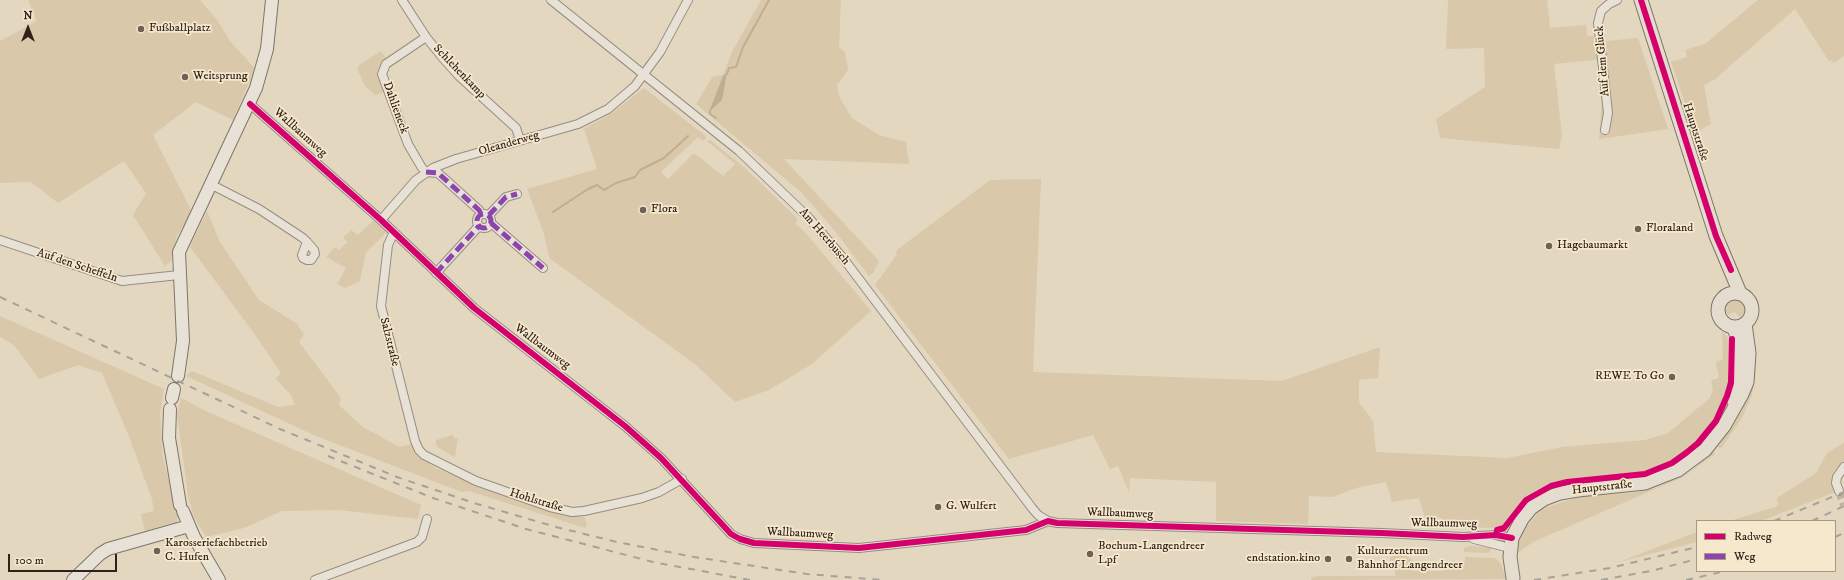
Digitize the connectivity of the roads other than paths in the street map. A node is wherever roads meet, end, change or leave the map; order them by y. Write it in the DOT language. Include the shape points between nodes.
graph roads {
  1 [pos="272,0"];
  2 [pos="402,0"];
  3 [pos="551,0"];
  4 [pos="688,0"];
  5 [pos="1617,0"];
  6 [pos="1640,0"];
  7 [pos="426,37"];
  8 [pos="643,75"];
  9 [pos="250,104"];
  10 [pos="1605,130"];
  11 [pos="520,140"];
  12 [pos="426,172"];
  13 [pos="212,185"];
  14 [pos="517,194"];
  15 [pos="487,217"];
  16 [pos="381,220"];
  17 [pos="479,226"];
  18 [pos="394,232"];
  19 [pos="1716,236"];
  20 [pos="0,240"];
  21 [pos="307,242"];
  22 [pos="543,268"];
  23 [pos="436,273"];
  24 [pos="179,275"];
  25 [pos="1740,293"];
  26 [pos="1727,295"];
  27 [pos="1739,325"];
  28 [pos="178,376"];
  29 [pos="172,398"];
  30 [pos="419,450"];
  31 [pos="1844,467"];
  32 [pos="682,480"];
  33 [pos="1839,491"];
  34 [pos="427,519"];
  35 [pos="1048,521"];
  36 [pos="189,526"];
  37 [pos="1511,543"];
  38 [pos="1513,578"];
  39 [pos="73,580"];
  40 [pos="218,580"];
  41 [pos="315,580"];
  1 -- 9 [label="street" via="267,49"];
  2 -- 7 [label="street, Schlehenkamp"];
  3 -- 8 [label="street, Am Heerbusch"];
  4 -- 8 [label="street, Oleanderweg" via="660,52"];
  5 -- 10 [label="street, Auf dem Glück" via="1601,11 1598,23 1608,114"];
  6 -- 19 [label="main road, Hauptstraße"];
  7 -- 11 [label="street, Schlehenkamp" via="459,76 516,128"];
  7 -- 12 [label="street, Dahlieneck" via="386,64 382,74 408,144"];
  8 -- 11 [label="street, Oleanderweg" via="621,99 593,117 578,124"];
  8 -- 35 [label="street, Am Heerbusch" via="739,151 809,218 843,258 1032,508"];
  9 -- 13 [label="street"];
  9 -- 16 [label="street, Wallbaumweg"];
  11 -- 12 [label="street, Oleanderweg" via="443,163"];
  12 -- 15 [label="street" via="438,173"];
  12 -- 16 [label="street, Oleanderweg"];
  13 -- 21 [label="street" via="273,218"];
  13 -- 24 [label="street" via="183,241 179,252"];
  14 -- 15 [label="street" via="506,197"];
  15 -- 17 [label="street" via="476,220"];
  15 -- 17 [label="street" via="486,228"];
  15 -- 22 [label="street"];
  16 -- 18 [label="street, Wallbaumweg"];
  17 -- 23 [label="street"];
  18 -- 23 [label="street, Wallbaumweg"];
  18 -- 30 [label="street, Salzstraße" via="388,245 381,306 414,441"];
  19 -- 25 [label="main road, Hauptstraße"];
  19 -- 26 [label="main road, Hauptstraße"];
  20 -- 24 [label="street, Auf den Scheffeln" via="122,281"];
  23 -- 32 [label="street, Wallbaumweg" via="493,324 625,426"];
  24 -- 28 [label="street" via="183,341"];
  25 -- 26 [label="main road"];
  25 -- 27 [label="main road, Hauptstraße" via="1749,300 1753,309 1750,318"];
  26 -- 27 [label="main road" via="1720,302 1719,315 1725,323"];
  27 -- 37 [label="main road, Hauptstraße" via="1738,372 1728,419 1705,450 1678,470 1645,483 1578,490 1552,496 1532,508 1522,519"];
  29 -- 36 [label="street" via="170,446 182,508"];
  30 -- 32 [label="street, Hohlstraße" via="431,460 476,481 550,508 572,512 642,498"];
  31 -- 33 [label="street" via="1837,477"];
  32 -- 35 [label="street, Wallbaumweg" via="731,534 754,543 859,548 1026,530"];
  34 -- 41 [label="street" via="422,538 417,542"];
  35 -- 37 [label="street, Wallbaumweg" via="1463,537 1496,535"];
  36 -- 39 [label="street" via="108,549"];
  36 -- 40 [label="street"];
  37 -- 38 [label="main road"];
}
